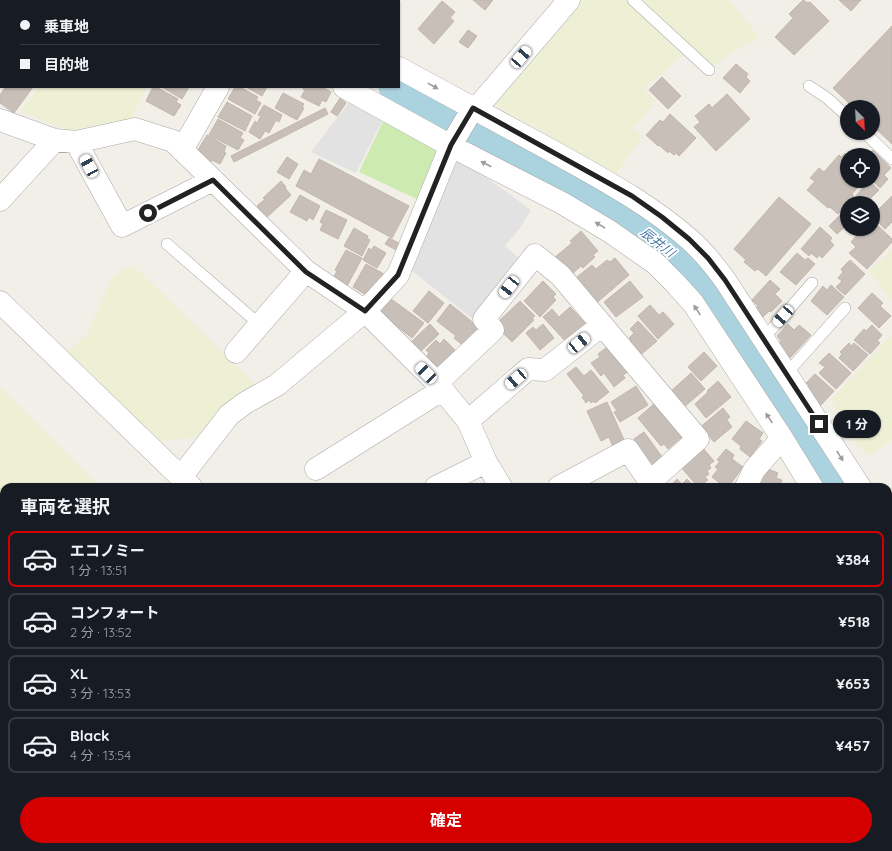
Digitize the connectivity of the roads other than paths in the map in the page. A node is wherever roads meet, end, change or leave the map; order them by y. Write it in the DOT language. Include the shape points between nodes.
graph roads {
  1 [pos="569,0"];
  2 [pos="632,0"];
  3 [pos="400,69"];
  4 [pos="709,70"];
  5 [pos="809,86"];
  6 [pos="217,88"];
  7 [pos="346,88"];
  8 [pos="474,109"];
  9 [pos="840,109"];
  10 [pos="0,120"];
  11 [pos="872,140"];
  12 [pos="65,141"];
  13 [pos="451,146"];
  14 [pos="182,150"];
  15 [pos="892,159"];
  16 [pos="213,180"];
  17 [pos="0,200"];
  18 [pos="167,244"];
  19 [pos="306,272"];
  20 [pos="812,283"];
  21 [pos="0,302"];
  22 [pos="845,308"];
  23 [pos="365,311"];
  24 [pos="260,325"];
  25 [pos="602,325"];
  26 [pos="764,338"];
  27 [pos="236,352"];
  28 [pos="787,373"];
  29 [pos="439,386"];
  30 [pos="468,421"];
  31 [pos="782,438"];
  32 [pos="486,462"];
  33 [pos="316,469"];
  34 [pos="186,482"];
  35 [pos="444,483"];
  36 [pos="499,483"];
  37 [pos="566,483"];
  38 [pos="748,483"];
  39 [pos="810,483"];
  40 [pos="857,483"];
  1 -- 8 [label="street"];
  2 -- 4 [label="lane"];
  3 -- 8 [label="street, one-way"];
  5 -- 9 [label="lane"];
  6 -- 14 [label="street"];
  7 -- 13 [label="street"];
  8 -- 13 [label="street"];
  8 -- 26 [label="street" via="632,196 667,221 708,258"];
  10 -- 12 [label="street"];
  11 -- 15 [label="lane"];
  12 -- 14 [label="street" via="135,129 173,141"];
  12 -- 16 [label="street" via="122,226"];
  12 -- 17 [label="street"];
  13 -- 23 [label="street" via="398,275"];
  31 -- 13 [label="street, one-way" via="693,303 655,263 562,203"];
  14 -- 16 [label="street"];
  16 -- 19 [label="street"];
  18 -- 24 [label="lane"];
  19 -- 23 [label="street"];
  19 -- 24 [label="street"];
  20 -- 26 [label="lane"];
  21 -- 34 [label="street"];
  22 -- 28 [label="lane"];
  23 -- 29 [label="street"];
  23 -- 34 [label="street" via="277,385 228,415"];
  24 -- 27 [label="street"];
  25 -- 29 [label="street" via="560,275 535,255 484,319 493,330"];
  25 -- 30 [label="street" via="545,370 528,369"];
  25 -- 37 [label="street" via="698,439 650,482 628,450"];
  26 -- 28 [label="street"];
  28 -- 40 [label="street, one-way"];
  29 -- 30 [label="street"];
  29 -- 33 [label="street"];
  30 -- 32 [label="street"];
  31 -- 38 [label="street" via="754,470"];
  31 -- 39 [label="street"];
  32 -- 35 [label="street"];
  32 -- 36 [label="street"];
}
